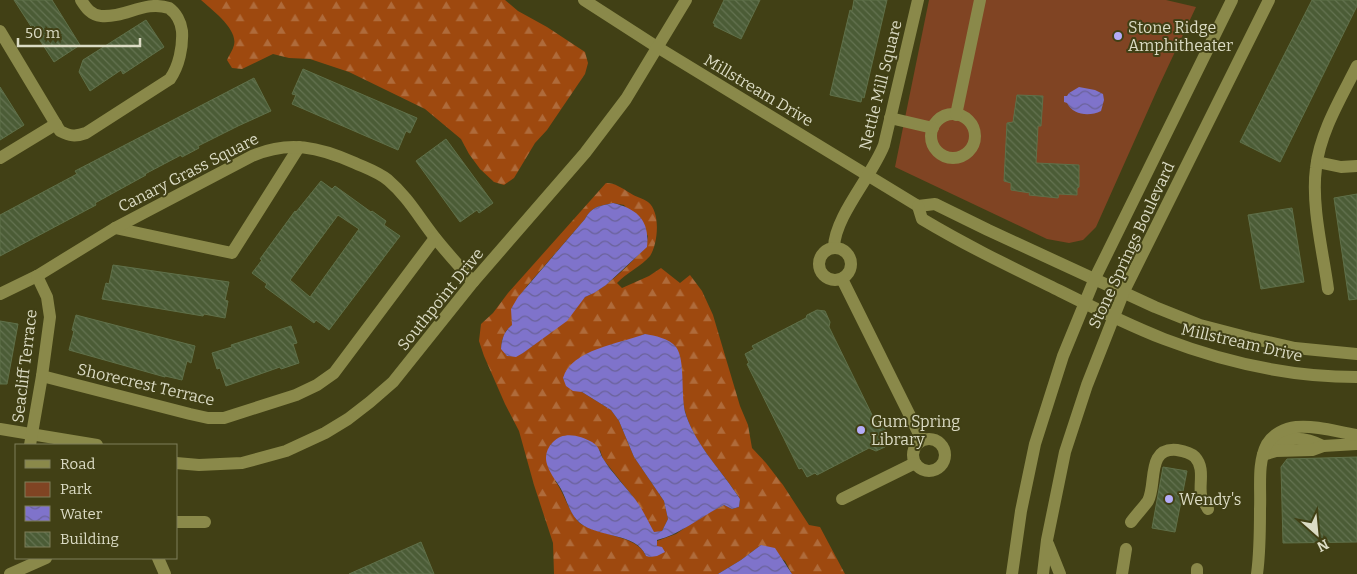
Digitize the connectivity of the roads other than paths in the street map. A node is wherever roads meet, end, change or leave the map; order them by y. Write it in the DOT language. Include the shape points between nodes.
graph roads {
  1 [pos="80,0"];
  2 [pos="584,0"];
  3 [pos="686,0"];
  4 [pos="918,0"];
  5 [pos="980,0"];
  6 [pos="1232,0"];
  7 [pos="1269,0"];
  8 [pos="0,31"];
  9 [pos="657,47"];
  10 [pos="1357,66"];
  11 [pos="1353,83"];
  12 [pos="956,115"];
  13 [pos="890,118"];
  14 [pos="56,124"];
  15 [pos="933,128"];
  16 [pos="299,147"];
  17 [pos="0,158"];
  18 [pos="1317,162"];
  19 [pos="1357,166"];
  20 [pos="868,176"];
  21 [pos="918,206"];
  22 [pos="115,228"];
  23 [pos="436,238"];
  24 [pos="834,248"];
  25 [pos="37,276"];
  26 [pos="1096,278"];
  27 [pos="842,279"];
  28 [pos="473,282"];
  29 [pos="1328,289"];
  30 [pos="1124,291"];
  31 [pos="0,294"];
  32 [pos="1085,304"];
  33 [pos="1114,318"];
  34 [pos="1357,354"];
  35 [pos="42,376"];
  36 [pos="1357,377"];
  37 [pos="0,430"];
  38 [pos="1357,435"];
  39 [pos="31,439"];
  40 [pos="922,440"];
  41 [pos="86,444"];
  42 [pos="1357,444"];
  43 [pos="1263,455"];
  44 [pos="178,463"];
  45 [pos="915,463"];
  46 [pos="842,499"];
  47 [pos="1208,509"];
  48 [pos="178,522"];
  49 [pos="206,522"];
  50 [pos="1131,522"];
  51 [pos="1047,540"];
  52 [pos="1126,549"];
  53 [pos="19,559"];
  54 [pos="44,559"];
  55 [pos="158,559"];
  56 [pos="12,573"];
  57 [pos="165,574"];
  58 [pos="1012,574"];
  59 [pos="1043,574"];
  60 [pos="1060,574"];
  61 [pos="1122,574"];
  62 [pos="1257,574"];
  1 -- 14 [label="street" via="89,12 98,16 107,16 144,0 165,4 179,20 182,31 180,52 176,71 170,79 86,133 76,137 68,135"];
  2 -- 9 [label="street, Millstream Drive"];
  3 -- 9 [label="street, Southpoint Drive"];
  4 -- 13 [label="street, Nettle Mill Square"];
  5 -- 12 [label="street"];
  6 -- 26 [label="street, Stone Springs Boulevard"];
  7 -- 30 [label="street, Stone Springs Boulevard"];
  8 -- 14 [label="street"];
  9 -- 20 [label="street, Millstream Drive"];
  9 -- 28 [label="street, Southpoint Drive" via="626,99 585,153"];
  10 -- 11 [label="street"];
  11 -- 18 [label="street" via="1327,128"];
  12 -- 15 [label="street" via="942,117"];
  12 -- 15 [label="street" via="968,121 974,132 972,146 963,155 950,158 938,152 932,141"];
  13 -- 15 [label="street"];
  13 -- 20 [label="street, Nettle Mill Square" via="881,151"];
  14 -- 17 [label="street"];
  16 -- 22 [label="street, Canary Grass Square" via="267,149"];
  16 -- 22 [label="street" via="232,253"];
  16 -- 23 [label="street, Canary Grass Square" via="326,151 382,176 414,207"];
  18 -- 19 [label="street" via="1341,167"];
  18 -- 29 [label="street" via="1315,198"];
  20 -- 21 [label="street, Millstream Drive"];
  20 -- 24 [label="street, Nettle Mill Square" via="842,218"];
  21 -- 26 [label="street, Millstream Drive" via="935,204"];
  21 -- 32 [label="street, Millstream Drive" via="922,219 949,235"];
  22 -- 25 [label="street, Canary Grass Square"];
  23 -- 28 [label="street, Canary Grass Square"];
  23 -- 35 [label="street, Shorecrest Terrace" via="334,373 296,395 224,418 208,418"];
  24 -- 27 [label="street" via="847,252 851,261 850,272"];
  24 -- 27 [label="street" via="823,252 819,269 826,278"];
  25 -- 31 [label="street, Canary Grass Square"];
  25 -- 35 [label="street, Seacliff Terrace" via="47,296 50,317"];
  26 -- 30 [label="street, Millstream Drive"];
  26 -- 32 [label="street, Stone Springs Boulevard"];
  27 -- 40 [label="street"];
  28 -- 44 [label="street, Southpoint Drive" via="393,382 325,433 286,451 242,464"];
  30 -- 33 [label="street, Stone Springs Boulevard"];
  30 -- 34 [label="street, Millstream Drive" via="1200,325 1295,348"];
  32 -- 33 [label="street, Millstream Drive"];
  32 -- 58 [label="street, Stone Springs Boulevard" via="1053,385 1035,444"];
  33 -- 36 [label="street, Millstream Drive" via="1163,339 1251,364 1290,372"];
  33 -- 51 [label="street, Stone Springs Boulevard" via="1065,452"];
  35 -- 39 [label="street, Seacliff Terrace"];
  37 -- 39 [label="street"];
  38 -- 43 [label="street" via="1311,427 1286,429 1270,440"];
  39 -- 41 [label="street"];
  40 -- 45 [label="street" via="912,454"];
  40 -- 45 [label="street" via="932,439 941,444 946,458 941,467 931,472 920,469"];
  42 -- 43 [label="street" via="1323,446 1311,440 1291,439 1273,446"];
  43 -- 62 [label="street"];
  45 -- 46 [label="street"];
  47 -- 50 [label="street" via="1202,496 1200,465 1195,456 1171,450 1158,456 1148,500"];
  48 -- 49 [label="street"];
  51 -- 59 [label="street, Stone Springs Boulevard"];
  51 -- 60 [label="street"];
  52 -- 61 [label="street"];
  53 -- 56 [label="street"];
  54 -- 56 [label="street"];
  55 -- 57 [label="street"];
}
